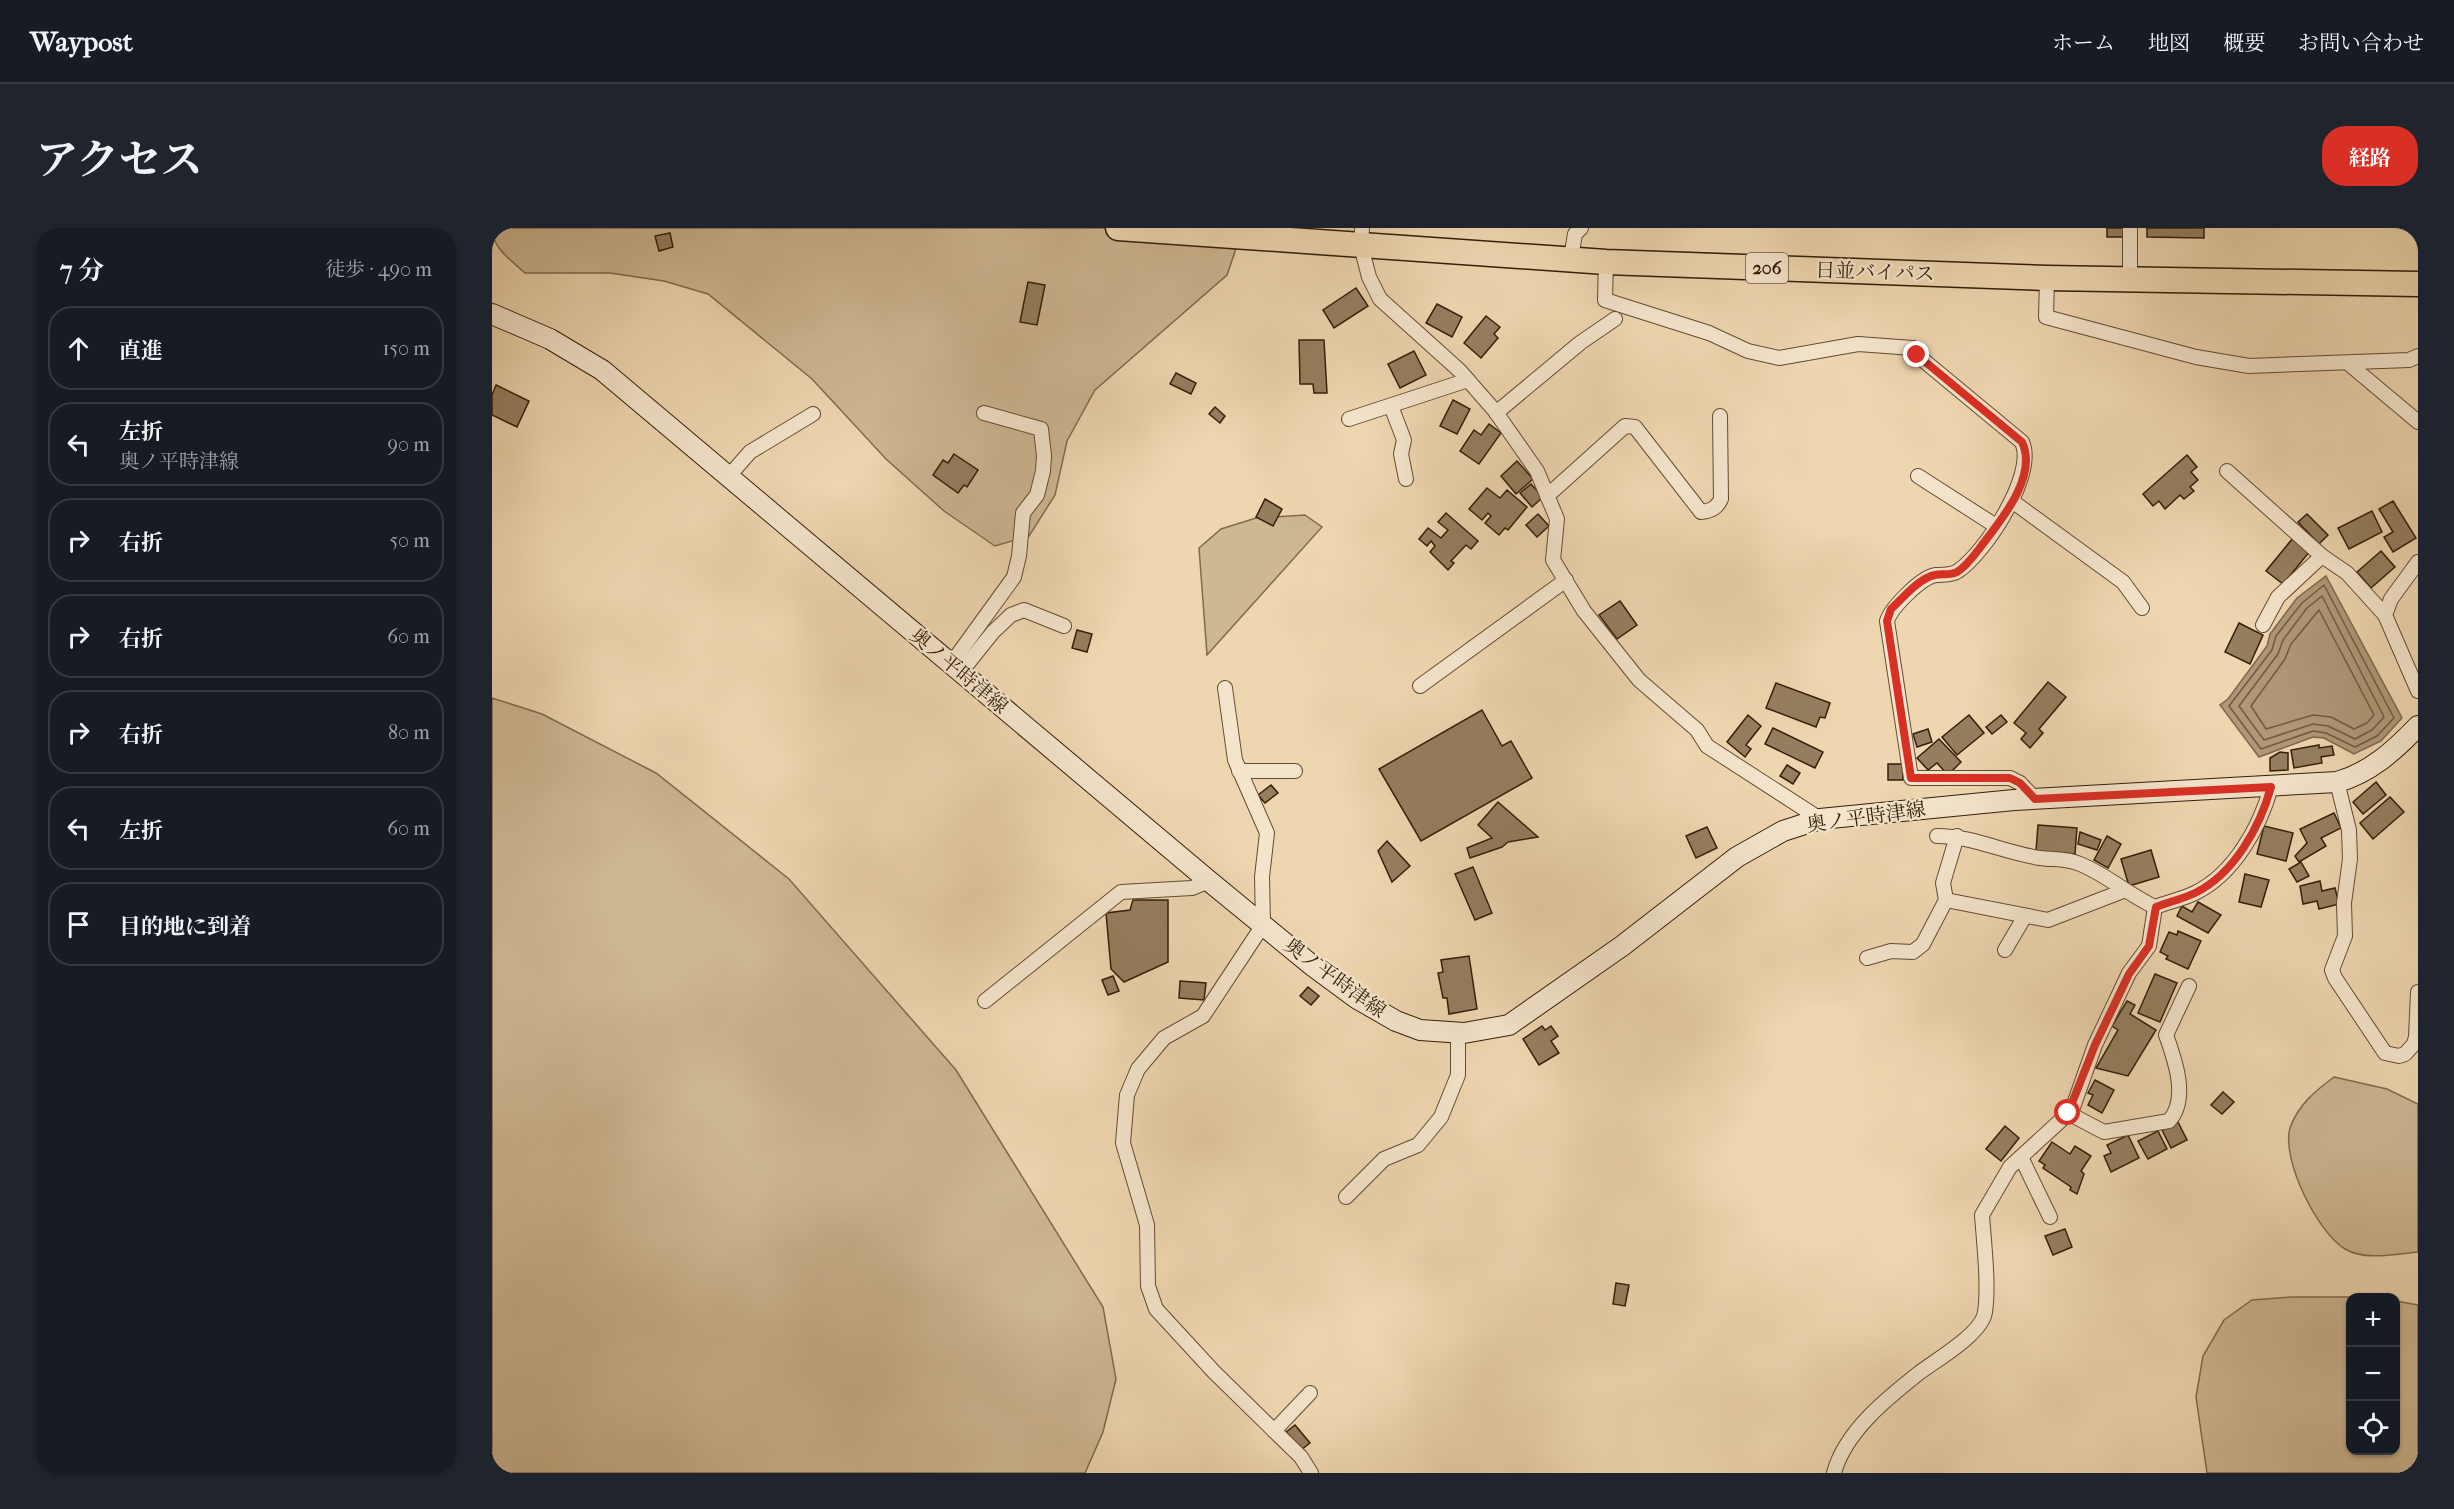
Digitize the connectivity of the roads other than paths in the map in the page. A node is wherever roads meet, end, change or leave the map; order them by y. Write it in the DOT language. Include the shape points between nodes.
graph roads {
  1 [pos="1118,228"];
  2 [pos="1581,228"];
  3 [pos="2130,228"];
  4 [pos="1361,237"];
  5 [pos="1571,258"];
  6 [pos="1606,262"];
  7 [pos="2047,278"];
  8 [pos="2130,279"];
  9 [pos="2418,284"];
  10 [pos="492,314"];
  11 [pos="1615,319"];
  12 [pos="2418,356"];
  13 [pos="2349,364"];
  14 [pos="1468,380"];
  15 [pos="1391,406"];
  16 [pos="984,413"];
  17 [pos="1496,413"];
  18 [pos="813,414"];
  19 [pos="1720,416"];
  20 [pos="1349,419"];
  21 [pos="2418,422"];
  22 [pos="2227,471"];
  23 [pos="729,476"];
  24 [pos="1918,476"];
  25 [pos="1406,479"];
  26 [pos="1547,496"];
  27 [pos="2012,501"];
  28 [pos="1996,526"];
  29 [pos="2322,556"];
  30 [pos="2418,562"];
  31 [pos="1566,580"];
  32 [pos="2142,608"];
  33 [pos="2385,615"];
  34 [pos="2263,624"];
  35 [pos="1064,626"];
  36 [pos="956,668"];
  37 [pos="1420,686"];
  38 [pos="1225,688"];
  39 [pos="2418,691"];
  40 [pos="2418,726"];
  41 [pos="1239,771"];
  42 [pos="1295,771"];
  43 [pos="2337,782"];
  44 [pos="2271,787"];
  45 [pos="2035,799"];
  46 [pos="1820,819"];
  47 [pos="1937,836"];
  48 [pos="1957,836"];
  49 [pos="1209,881"];
  50 [pos="2123,891"];
  51 [pos="1946,900"];
  52 [pos="2156,907"];
  53 [pos="2025,916"];
  54 [pos="1263,925"];
  55 [pos="2005,950"];
  56 [pos="1867,958"];
  57 [pos="2189,986"];
  58 [pos="2418,992"];
  59 [pos="985,1001"];
  60 [pos="1458,1033"];
  61 [pos="2068,1113"];
  62 [pos="2021,1157"];
  63 [pos="1346,1197"];
  64 [pos="2050,1217"];
  65 [pos="1310,1393"];
  66 [pos="1274,1431"];
  67 [pos="1311,1473"];
  68 [pos="1834,1473"];
  1 -- 4 [label="highway, 日並バイパス / 206"];
  2 -- 5 [label="street" via="1575,234"];
  3 -- 8 [label="street"];
  4 -- 5 [label="highway, 日並バイパス / 206"];
  4 -- 14 [label="street" via="1372,286 1380,299"];
  5 -- 6 [label="highway, 日並バイパス / 206"];
  6 -- 7 [label="highway, 日並バイパス / 206"];
  6 -- 27 [label="street" via="1605,300 1709,333 1748,351 1779,358 1858,344 1913,348 2022,442 2027,458"];
  7 -- 8 [label="highway, 日並バイパス / 206"];
  7 -- 13 [label="street" via="2046,317 2196,357 2249,366"];
  8 -- 9 [label="highway, 日並バイパス / 206"];
  10 -- 23 [label="main road, 奥ノ平時津線" via="550,339 602,370"];
  11 -- 17 [label="street"];
  12 -- 13 [label="street"];
  13 -- 21 [label="street"];
  14 -- 15 [label="street"];
  14 -- 17 [label="street"];
  15 -- 20 [label="street"];
  15 -- 25 [label="street" via="1404,440 1401,454"];
  16 -- 36 [label="street" via="1041,429 1043,471 1037,495 1023,513 1014,577"];
  17 -- 26 [label="street" via="1537,471"];
  18 -- 23 [label="street" via="750,452"];
  19 -- 26 [label="street" via="1721,499 1710,511 1701,512 1630,425"];
  22 -- 29 [label="street"];
  23 -- 36 [label="main road, 奥ノ平時津線"];
  24 -- 28 [label="street"];
  26 -- 31 [label="street" via="1557,519 1553,560"];
  27 -- 28 [label="street"];
  27 -- 32 [label="street" via="2123,582"];
  28 -- 45 [label="street" via="1957,572 1935,575 1891,609 1887,621 1893,672 1911,778 2010,778"];
  29 -- 33 [label="street" via="2347,573"];
  29 -- 34 [label="street" via="2278,597"];
  30 -- 33 [label="street" via="2391,598"];
  31 -- 37 [label="street"];
  31 -- 46 [label="street" via="1584,611 1639,680 1689,723 1707,746"];
  33 -- 39 [label="street"];
  35 -- 36 [label="street" via="1024,610 1011,615"];
  36 -- 49 [label="main road, 奥ノ平時津線"];
  38 -- 41 [label="street" via="1234,760"];
  40 -- 43 [label="main road, 奥ノ平時津線" via="2364,772"];
  41 -- 42 [label="street"];
  41 -- 54 [label="street" via="1267,833 1262,877"];
  43 -- 44 [label="main road, 奥ノ平時津線"];
  43 -- 58 [label="street" via="2349,830 2350,859 2344,903 2345,936 2332,970 2335,978 2385,1053 2391,1055 2405,1054 2414,1044"];
  44 -- 45 [label="main road, 奥ノ平時津線"];
  44 -- 52 [label="street" via="2265,811 2224,871 2194,894"];
  45 -- 46 [label="main road, 奥ノ平時津線"];
  46 -- 60 [label="main road, 奥ノ平時津線" via="1783,831 1737,857 1622,946 1509,1025"];
  47 -- 48 [label="street"];
  48 -- 50 [label="street" via="2022,854 2066,858 2094,870"];
  48 -- 51 [label="street" via="1943,883"];
  49 -- 54 [label="main road, 奥ノ平時津線"];
  49 -- 59 [label="street" via="1192,888 1121,892"];
  50 -- 52 [label="street"];
  50 -- 53 [label="street" via="2048,920"];
  51 -- 53 [label="street"];
  51 -- 56 [label="street" via="1923,944 1913,952 1891,951"];
  52 -- 61 [label="street" via="2149,946 2129,974"];
  53 -- 55 [label="street"];
  54 -- 60 [label="main road, 奥ノ平時津線" via="1356,998 1396,1022 1420,1030"];
  54 -- 66 [label="street" via="1203,1016 1164,1038 1138,1069 1127,1095 1123,1143 1147,1226 1148,1286 1156,1309"];
  57 -- 61 [label="street" via="2166,1035 2173,1053 2179,1104 2169,1121 2104,1132"];
  60 -- 63 [label="street" via="1458,1075 1441,1117 1418,1145 1384,1158"];
  61 -- 62 [label="street"];
  62 -- 64 [label="street"];
  62 -- 68 [label="street" via="2010,1167 1982,1215 1985,1314 1970,1335 1893,1395 1852,1436"];
  65 -- 66 [label="street"];
  66 -- 67 [label="street" via="1301,1457"];
}
